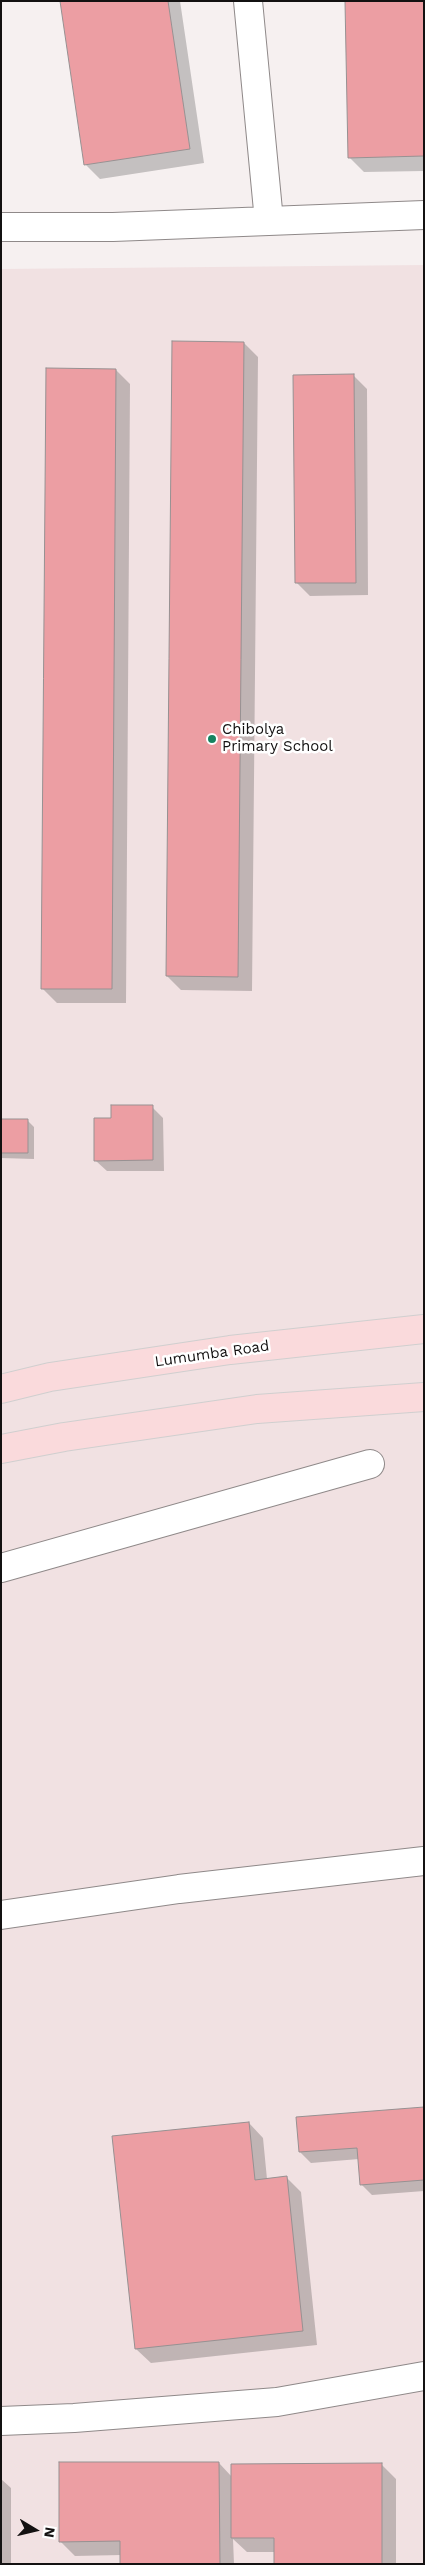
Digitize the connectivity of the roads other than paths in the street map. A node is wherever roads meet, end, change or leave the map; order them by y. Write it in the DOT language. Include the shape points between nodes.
graph roads {
  1 [pos="248,1"];
  2 [pos="424,215"];
  3 [pos="270,221"];
  4 [pos="1,227"];
  5 [pos="424,1329"];
  6 [pos="1,1389"];
  7 [pos="424,1397"];
  8 [pos="1,1449"];
  9 [pos="370,1464"];
  10 [pos="1,1568"];
  11 [pos="424,1861"];
  12 [pos="1,1915"];
  13 [pos="424,2376"];
  14 [pos="1,2421"];
  1 -- 3 [label="street"];
  2 -- 3 [label="street"];
  3 -- 4 [label="street"];
  5 -- 6 [label="main road, Lumumba Road" via="230,1350 50,1377"];
  7 -- 8 [label="main road" via="257,1409"];
  9 -- 10 [label="street"];
  11 -- 12 [label="street" via="179,1889"];
  13 -- 14 [label="street" via="277,2402"];
}
